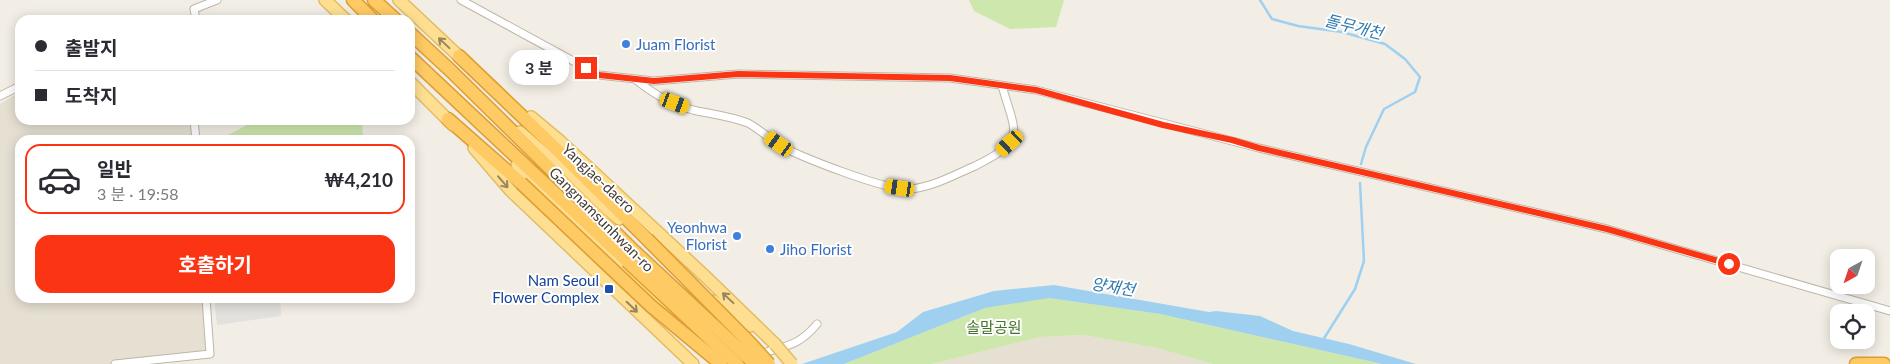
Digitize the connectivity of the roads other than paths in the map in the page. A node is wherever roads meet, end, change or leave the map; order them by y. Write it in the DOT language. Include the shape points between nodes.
graph roads {
  1 [pos="217,0"];
  2 [pos="325,0"];
  3 [pos="353,0"];
  4 [pos="374,0"];
  5 [pos="398,0"];
  6 [pos="461,0"];
  7 [pos="195,15"];
  8 [pos="341,15"];
  9 [pos="368,15"];
  10 [pos="390,15"];
  11 [pos="414,15"];
  12 [pos="415,16"];
  13 [pos="415,38"];
  14 [pos="459,56"];
  15 [pos="415,61"];
  16 [pos="415,61"];
  17 [pos="451,71"];
  18 [pos="636,80"];
  19 [pos="1002,86"];
  20 [pos="415,87"];
  21 [pos="15,88"];
  22 [pos="0,96"];
  23 [pos="448,119"];
  24 [pos="631,257"];
  25 [pos="206,303"];
  26 [pos="1890,311"];
  27 [pos="817,324"];
  28 [pos="772,341"];
  29 [pos="115,364"];
  30 [pos="693,364"];
  31 [pos="714,364"];
  32 [pos="720,364"];
  33 [pos="728,364"];
  34 [pos="737,364"];
  35 [pos="755,364"];
  36 [pos="769,364"];
  37 [pos="792,364"];
  38 [pos="1856,364"];
  39 [pos="1884,364"];
  1 -- 7 [label="street" via="194,9"];
  2 -- 8 [label="main road"];
  3 -- 9 [label="highway"];
  4 -- 10 [label="highway"];
  11 -- 5 [label="main road, Yangjae-daero, one-way"];
  6 -- 18 [label="street" via="599,75"];
  14 -- 12 [label="main road, Yangjae-daero, one-way"];
  13 -- 17 [label="highway"];
  28 -- 14 [label="main road, Yangjae-daero, one-way" via="561,142"];
  14 -- 36 [label="highway, bridge"];
  15 -- 24 [label="highway"];
  16 -- 31 [label="main road, bridge" via="653,296"];
  17 -- 24 [label="highway, Gangnamsunhwan-ro"];
  17 -- 28 [label="main road" via="697,288"];
  18 -- 19 [label="street" via="748,74 950,78"];
  18 -- 19 [label="street" via="656,96 749,124 803,158 887,186 909,189 935,184 997,155 1010,143 1015,134 1014,125"];
  19 -- 26 [label="street" via="1036,90 1163,125 1607,229"];
  20 -- 23 [label="main road"];
  21 -- 22 [label="street"];
  23 -- 30 [label="main road, one-way" via="510,190"];
  23 -- 32 [label="highway, bridge" via="651,306"];
  24 -- 34 [label="highway, Gangnamsunhwan-ro, bridge"];
  24 -- 35 [label="highway, Gangnamsunhwan-ro, bridge"];
  25 -- 29 [label="street" via="210,354"];
  27 -- 33 [label="street" via="799,342"];
  28 -- 37 [label="main road, Yangjae-daero, bridge"];
  38 -- 39 [label="highway"];
}
